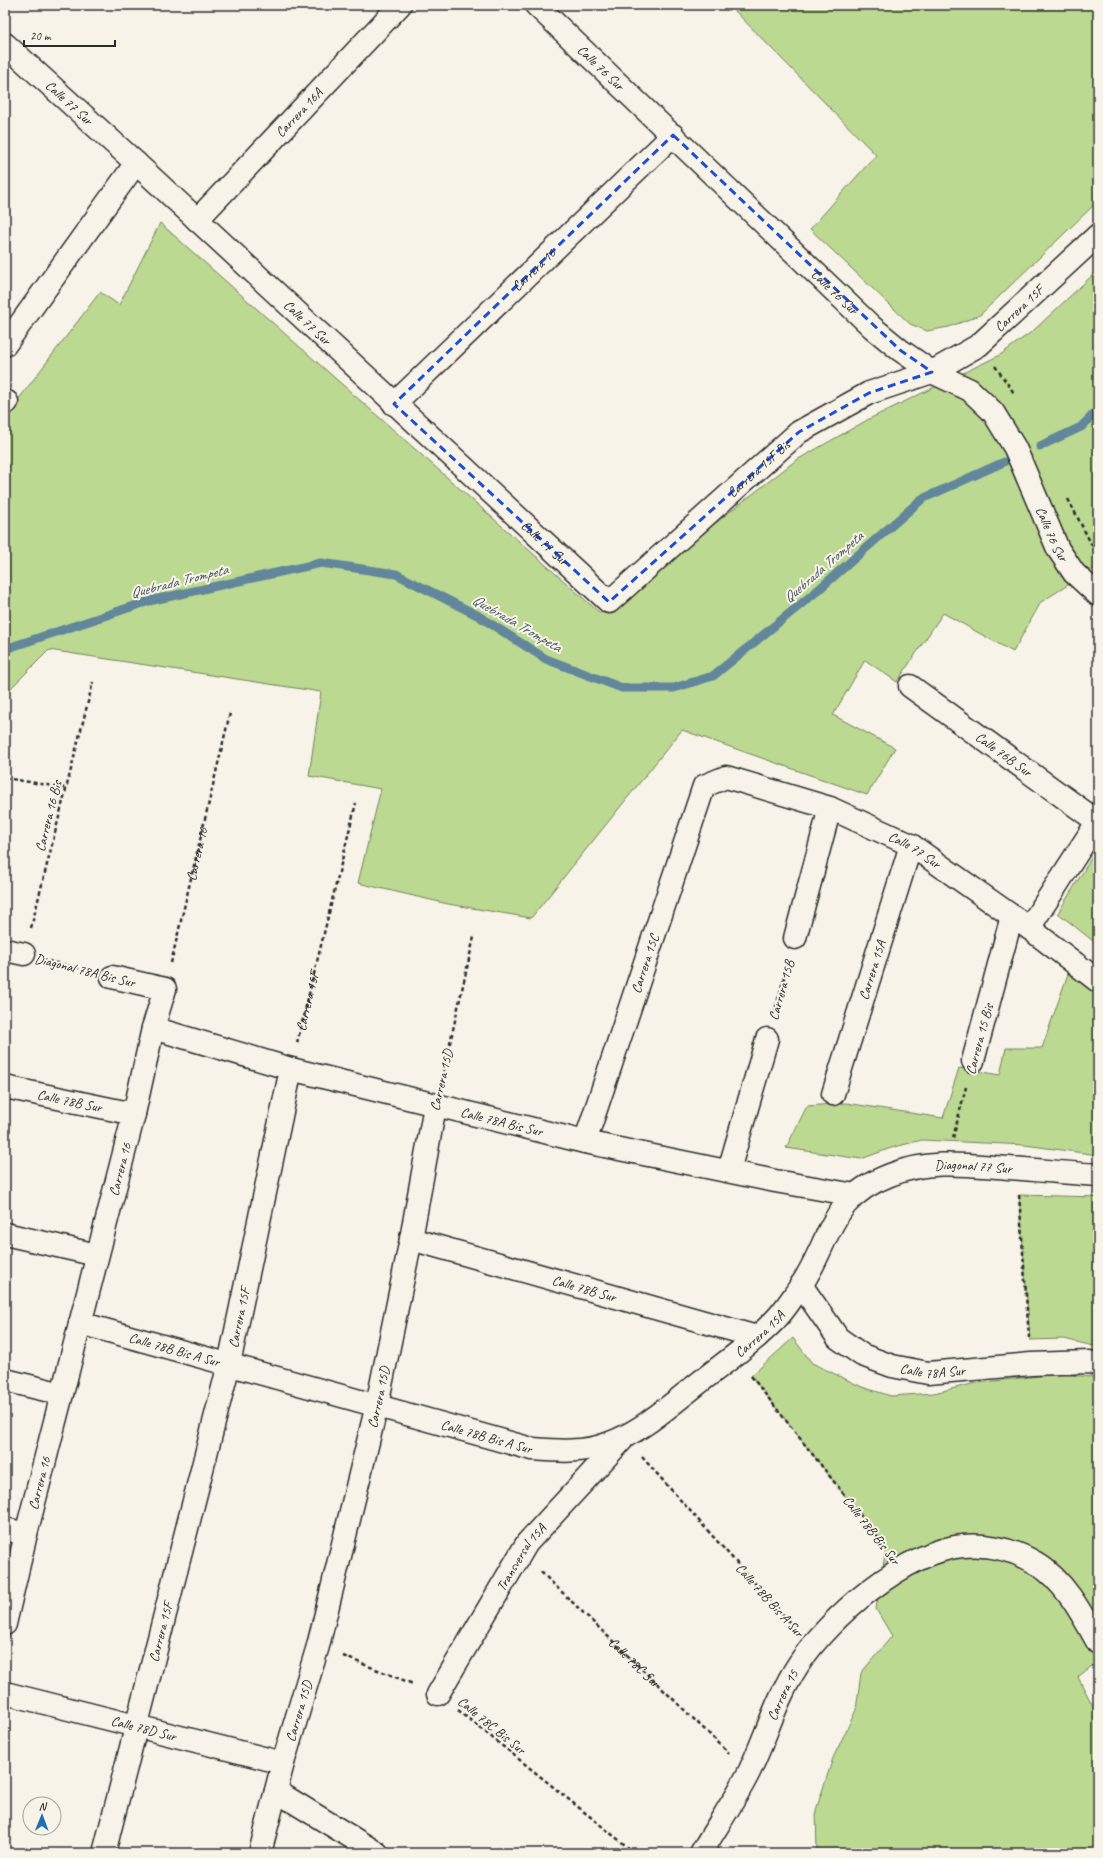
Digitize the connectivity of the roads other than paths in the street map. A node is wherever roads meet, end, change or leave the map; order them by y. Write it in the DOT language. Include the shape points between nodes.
graph roads {
  1 [pos="400,5"];
  2 [pos="536,5"];
  3 [pos="5,44"];
  4 [pos="673,135"];
  5 [pos="136,162"];
  6 [pos="196,220"];
  7 [pos="1098,236"];
  8 [pos="5,345"];
  9 [pos="932,372"];
  10 [pos="394,404"];
  11 [pos="1098,595"];
  12 [pos="609,602"];
  13 [pos="910,686"];
  14 [pos="704,786"];
  15 [pos="830,808"];
  16 [pos="1098,822"];
  17 [pos="911,845"];
  18 [pos="1012,916"];
  19 [pos="1029,928"];
  20 [pos="795,938"];
  21 [pos="112,977"];
  22 [pos="1098,981"];
  23 [pos="165,989"];
  24 [pos="153,1028"];
  25 [pos="767,1039"];
  26 [pos="973,1061"];
  27 [pos="291,1069"];
  28 [pos="5,1087"];
  29 [pos="833,1094"];
  30 [pos="435,1106"];
  31 [pos="134,1114"];
  32 [pos="585,1142"];
  33 [pos="729,1170"];
  34 [pos="1098,1175"];
  35 [pos="855,1194"];
  36 [pos="5,1234"];
  37 [pos="411,1239"];
  38 [pos="97,1255"];
  39 [pos="801,1285"];
  40 [pos="80,1323"];
  41 [pos="757,1336"];
  42 [pos="229,1364"];
  43 [pos="1098,1365"];
  44 [pos="5,1380"];
  45 [pos="62,1394"];
  46 [pos="377,1405"];
  47 [pos="624,1437"];
  48 [pos="5,1529"];
  49 [pos="26,1534"];
  50 [pos="903,1569"];
  51 [pos="5,1624"];
  52 [pos="1098,1644"];
  53 [pos="5,1693"];
  54 [pos="438,1694"];
  55 [pos="136,1726"];
  56 [pos="282,1763"];
  57 [pos="276,1791"];
  58 [pos="104,1853"];
  59 [pos="260,1853"];
  60 [pos="377,1853"];
  61 [pos="701,1853"];
  1 -- 6 [label="street, Carrera 16A"];
  2 -- 4 [label="street, Calle 76 Sur"];
  3 -- 5 [label="street, Calle 77 Sur"];
  4 -- 9 [label="street, Calle 76 Sur" via="872,327"];
  4 -- 10 [label="street, Carrera 16"];
  5 -- 6 [label="street, Calle 77 Sur"];
  5 -- 8 [label="street"];
  6 -- 10 [label="street, Calle 77 Sur"];
  7 -- 9 [label="street, Carrera 15F" via="979,345"];
  9 -- 11 [label="street, Calle 76 Sur" via="970,390 993,412 1015,448 1058,549 1074,573"];
  9 -- 12 [label="street, Carrera 15F Bis" via="869,393 799,432"];
  10 -- 12 [label="street, Calle 77 Sur"];
  13 -- 16 [label="street, Calle 76B Sur"];
  14 -- 15 [label="street, Calle 77 Sur" via="726,777"];
  14 -- 32 [label="street, Carrera 15C"];
  15 -- 17 [label="street, Calle 77 Sur"];
  15 -- 20 [label="street"];
  16 -- 19 [label="street"];
  17 -- 18 [label="street, Calle 77 Sur"];
  17 -- 29 [label="street, Carrera 15A"];
  18 -- 19 [label="street, Calle 77 Sur"];
  18 -- 26 [label="street, Carrera 15 Bis"];
  19 -- 22 [label="street, Calle 77 Sur"];
  21 -- 23 [label="street, Diagonal 78A Bis Sur"];
  23 -- 24 [label="street, Carrera 16"];
  24 -- 27 [label="street, Calle 78A Bis Sur"];
  24 -- 31 [label="street, Carrera 16"];
  25 -- 33 [label="street, Carrera 15B"];
  27 -- 30 [label="street, Calle 78A Bis Sur"];
  27 -- 42 [label="street, Carrera 15F"];
  28 -- 31 [label="street, Calle 78B Sur"];
  30 -- 32 [label="street, Calle 78A Bis Sur"];
  30 -- 37 [label="street, Carrera 15D"];
  31 -- 38 [label="street, Carrera 16"];
  32 -- 33 [label="street, Calle 78A Bis Sur"];
  33 -- 35 [label="street, Calle 78A Bis Sur" via="775,1181"];
  34 -- 35 [label="street, Diagonal 77 Sur" via="946,1163 908,1169"];
  35 -- 39 [label="street, Carrera 15A" via="830,1226"];
  36 -- 38 [label="street"];
  37 -- 41 [label="street, Calle 78B Sur"];
  37 -- 46 [label="street, Carrera 15D"];
  38 -- 40 [label="street, Carrera 16"];
  39 -- 41 [label="street, Carrera 15A" via="776,1319"];
  39 -- 43 [label="street, Calle 78A Sur" via="838,1338 862,1355 892,1366 928,1373 1031,1364 1090,1362"];
  40 -- 42 [label="street, Calle 78B Bis A Sur"];
  40 -- 45 [label="street, Carrera 16"];
  41 -- 47 [label="street, Carrera 15A" via="648,1422"];
  42 -- 46 [label="street, Calle 78B Bis A Sur"];
  42 -- 55 [label="street, Carrera 15F"];
  44 -- 45 [label="street"];
  45 -- 49 [label="street, Carrera 16"];
  46 -- 47 [label="street, Calle 78B Bis A Sur" via="532,1449 584,1451"];
  46 -- 56 [label="street, Carrera 15D" via="318,1646"];
  47 -- 54 [label="street, Transversal 15A" via="527,1543"];
  48 -- 49 [label="street"];
  49 -- 51 [label="street, Carrera 16"];
  50 -- 52 [label="street, Calle 78B Bis Sur" via="944,1550 962,1546 1001,1548 1020,1554 1052,1575 1066,1590"];
  50 -- 61 [label="street, Carrera 15" via="862,1596 839,1616 799,1664 782,1690 749,1772"];
  53 -- 55 [label="street, Calle 78D Sur"];
  55 -- 56 [label="street, Calle 78D Sur"];
  55 -- 58 [label="street, Carrera 15F"];
  56 -- 57 [label="street, Carrera 15D"];
  57 -- 59 [label="street, Carrera 15D"];
  57 -- 60 [label="street"];
}
